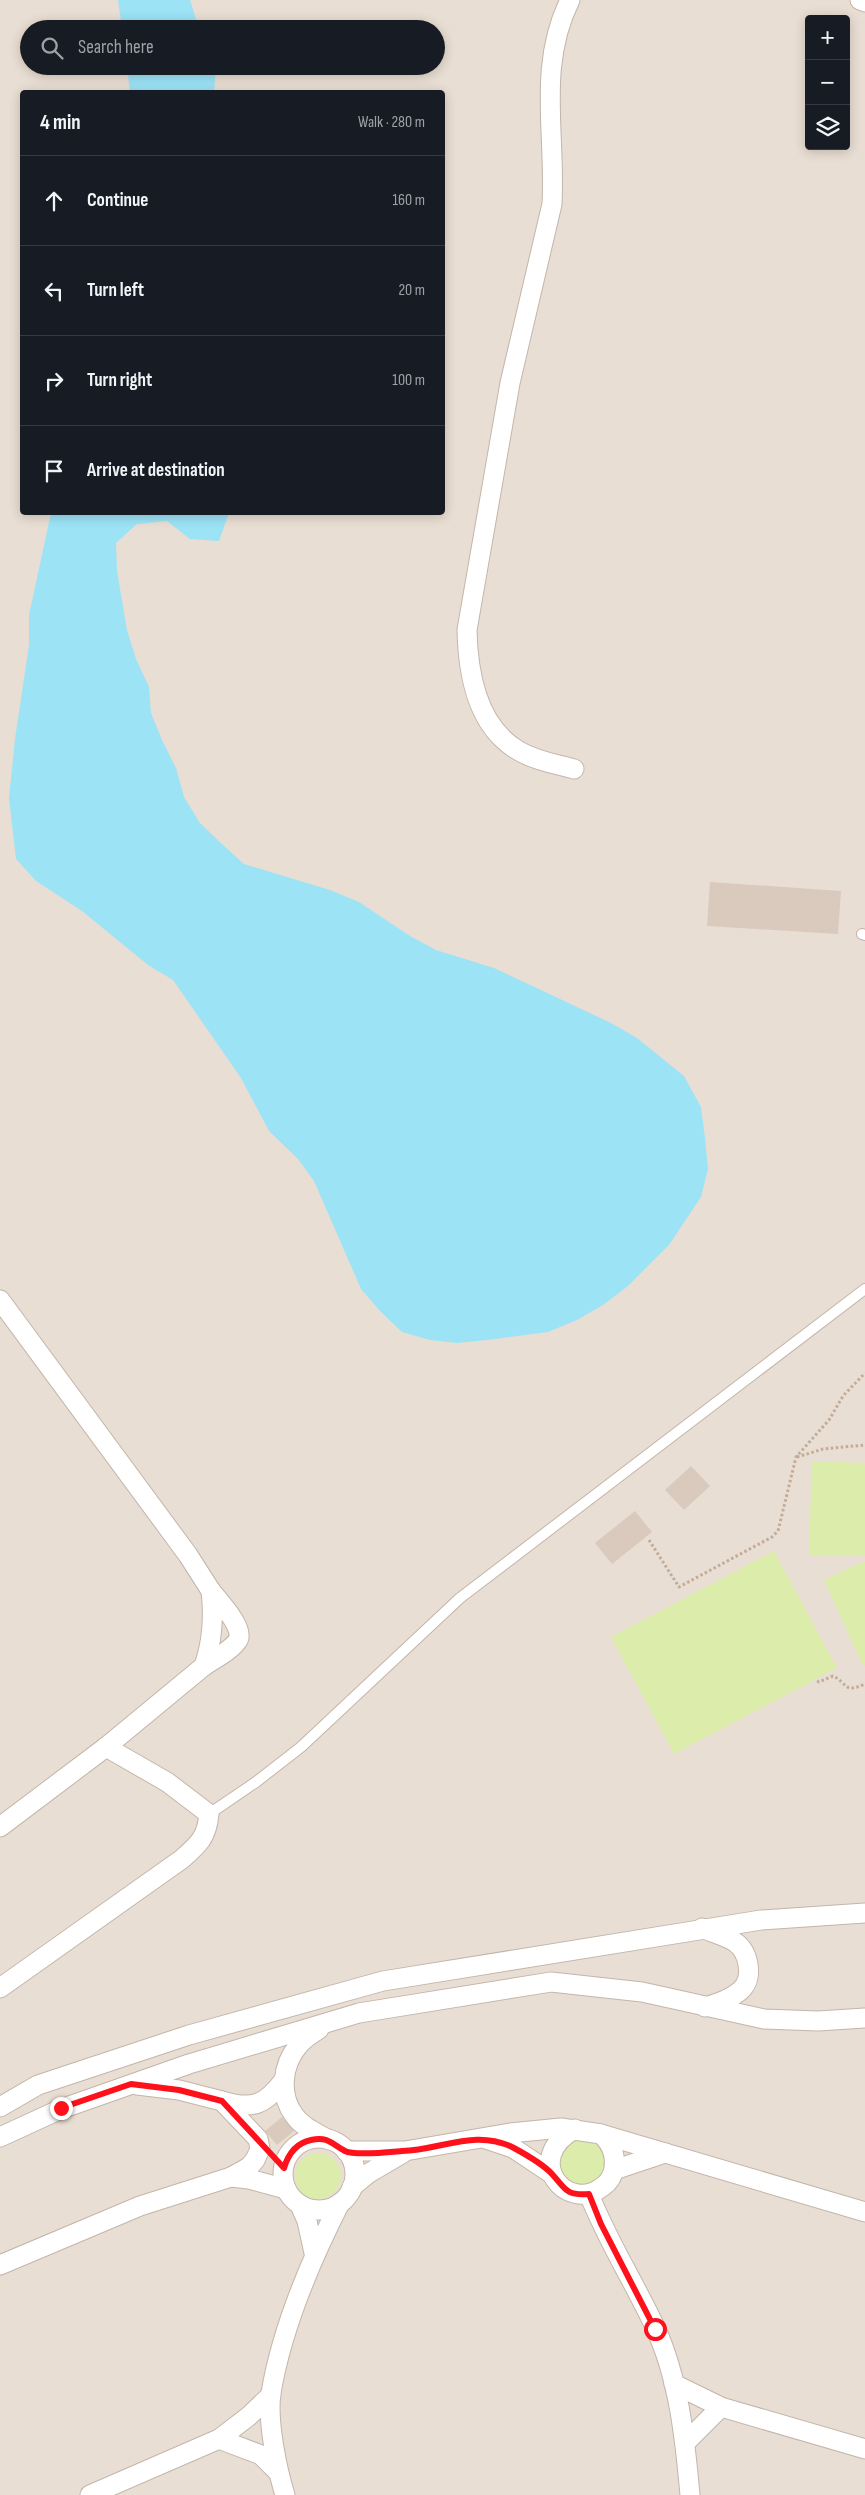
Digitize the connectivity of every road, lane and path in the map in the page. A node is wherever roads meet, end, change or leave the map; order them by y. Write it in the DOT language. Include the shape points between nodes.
graph roads {
  1 [pos="570,0"];
  2 [pos="860,0"];
  3 [pos="865,2"];
  4 [pos="574,769"];
  5 [pos="865,1289"];
  6 [pos="0,1300"];
  7 [pos="865,1373"];
  8 [pos="865,1445"];
  9 [pos="796,1457"];
  10 [pos="649,1540"];
  11 [pos="211,1591"];
  12 [pos="204,1666"];
  13 [pos="818,1681"];
  14 [pos="865,1684"];
  15 [pos="106,1747"];
  16 [pos="209,1814"];
  17 [pos="0,1827"];
  18 [pos="865,1913"];
  19 [pos="702,1928"];
  20 [pos="0,1988"];
  21 [pos="704,2007"];
  22 [pos="865,2018"];
  23 [pos="327,2022"];
  24 [pos="284,2080"];
  25 [pos="131,2084"];
  26 [pos="222,2101"];
  27 [pos="0,2106"];
  28 [pos="575,2129"];
  29 [pos="601,2134"];
  30 [pos="0,2137"];
  31 [pos="482,2138"];
  32 [pos="258,2139"];
  33 [pos="330,2140"];
  34 [pos="346,2151"];
  35 [pos="405,2151"];
  36 [pos="665,2153"];
  37 [pos="284,2168"];
  38 [pos="614,2170"];
  39 [pos="552,2174"];
  40 [pos="231,2177"];
  41 [pos="352,2187"];
  42 [pos="286,2189"];
  43 [pos="589,2194"];
  44 [pos="340,2203"];
  45 [pos="300,2205"];
  46 [pos="865,2212"];
  47 [pos="314,2253"];
  48 [pos="0,2265"];
  49 [pos="674,2384"];
  50 [pos="271,2395"];
  51 [pos="721,2407"];
  52 [pos="219,2439"];
  53 [pos="685,2443"];
  54 [pos="865,2449"];
  55 [pos="277,2471"];
  56 [pos="90,2495"];
  57 [pos="285,2495"];
  58 [pos="690,2495"];
  1 -- 4 [label="street" via="560,19 549,76 554,180 552,204 510,383 467,630 474,690 499,736 521,752"];
  2 -- 3 [label="street"];
  5 -- 16 [label="lane" via="460,1598 301,1747"];
  6 -- 11 [label="street" via="188,1555"];
  7 -- 9 [label="path"];
  8 -- 9 [label="path" via="823,1449"];
  9 -- 10 [label="path" via="778,1531 772,1537 679,1587"];
  11 -- 12 [label="street" via="213,1630"];
  11 -- 12 [label="street" via="235,1622 240,1634 228,1649"];
  12 -- 15 [label="street"];
  13 -- 14 [label="path" via="833,1676 844,1687"];
  15 -- 16 [label="street" via="167,1782"];
  15 -- 17 [label="street"];
  16 -- 20 [label="street" via="208,1830 200,1843 182,1859"];
  18 -- 19 [label="street" via="761,1920"];
  19 -- 21 [label="street" via="736,1943 746,1956 749,1971 742,1990 726,2000"];
  19 -- 27 [label="street" via="383,1981 189,2035 38,2085"];
  21 -- 22 [label="street" via="773,2020"];
  21 -- 23 [label="street" via="642,1992 550,1982 359,2013"];
  23 -- 24 [label="street" via="299,2044 290,2057"];
  23 -- 25 [label="street"];
  24 -- 26 [label="street" via="273,2095 262,2102 244,2106"];
  24 -- 33 [label="street" via="284,2092 294,2116"];
  25 -- 26 [label="street" via="179,2090"];
  25 -- 30 [label="street" via="61,2108"];
  26 -- 32 [label="street"];
  28 -- 29 [label="street"];
  28 -- 31 [label="street"];
  28 -- 39 [label="street" via="564,2135 553,2148"];
  29 -- 36 [label="street"];
  29 -- 38 [label="street" via="612,2148"];
  31 -- 35 [label="street"];
  31 -- 39 [label="street" via="513,2148"];
  32 -- 37 [label="street"];
  32 -- 40 [label="street" via="260,2149 255,2160"];
  33 -- 34 [label="street"];
  33 -- 37 [label="street" via="310,2140 300,2144 286,2159"];
  34 -- 35 [label="street"];
  34 -- 41 [label="street" via="354,2168"];
  35 -- 41 [label="street"];
  36 -- 38 [label="street"];
  36 -- 46 [label="street"];
  37 -- 42 [label="street"];
  38 -- 43 [label="street" via="606,2185"];
  39 -- 43 [label="street" via="563,2188 572,2193"];
  40 -- 42 [label="street"];
  40 -- 48 [label="street" via="140,2206"];
  41 -- 44 [label="street"];
  42 -- 45 [label="street"];
  43 -- 49 [label="street" via="655,2329"];
  44 -- 45 [label="street" via="320,2210"];
  44 -- 47 [label="street"];
  45 -- 47 [label="street"];
  47 -- 50 [label="street" via="288,2327"];
  49 -- 51 [label="street"];
  49 -- 53 [label="street"];
  50 -- 52 [label="street"];
  50 -- 55 [label="street"];
  51 -- 53 [label="street"];
  51 -- 54 [label="street"];
  52 -- 55 [label="street" via="261,2456"];
  52 -- 56 [label="street"];
  53 -- 58 [label="street"];
  55 -- 57 [label="street"];
}
